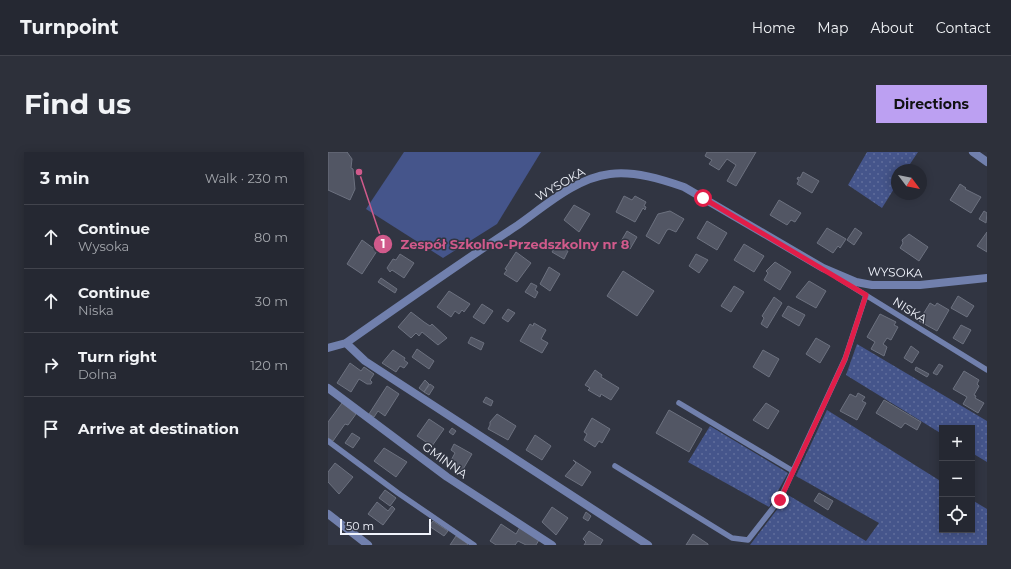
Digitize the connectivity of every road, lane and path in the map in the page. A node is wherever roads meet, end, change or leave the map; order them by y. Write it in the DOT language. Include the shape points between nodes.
graph roads {
  1 [pos="973,152"];
  2 [pos="987,162"];
  3 [pos="823,268"];
  4 [pos="987,278"];
  5 [pos="866,295"];
  6 [pos="346,343"];
  7 [pos="328,348"];
  8 [pos="987,370"];
  9 [pos="328,388"];
  10 [pos="679,403"];
  11 [pos="328,440"];
  12 [pos="615,466"];
  13 [pos="793,471"];
  14 [pos="328,514"];
  15 [pos="368,545"];
  16 [pos="474,545"];
  17 [pos="552,545"];
  18 [pos="648,545"];
  1 -- 2 [label="street"];
  3 -- 4 [label="street, WYSOKA" via="856,282 872,285 920,285"];
  3 -- 5 [label="lane, NISKA"];
  3 -- 6 [label="street, WYSOKA" via="684,187 660,178 610,174 593,178 563,194"];
  5 -- 8 [label="lane, NISKA"];
  5 -- 13 [label="lane" via="845,359"];
  6 -- 7 [label="street, WYSOKA"];
  6 -- 18 [label="street" via="365,361"];
  9 -- 17 [label="street, GMINNA" via="447,477"];
  10 -- 13 [label="lane"];
  11 -- 16 [label="lane" via="398,494"];
  12 -- 13 [label="lane" via="732,538 748,540 780,500"];
  14 -- 15 [label="street"];
}
